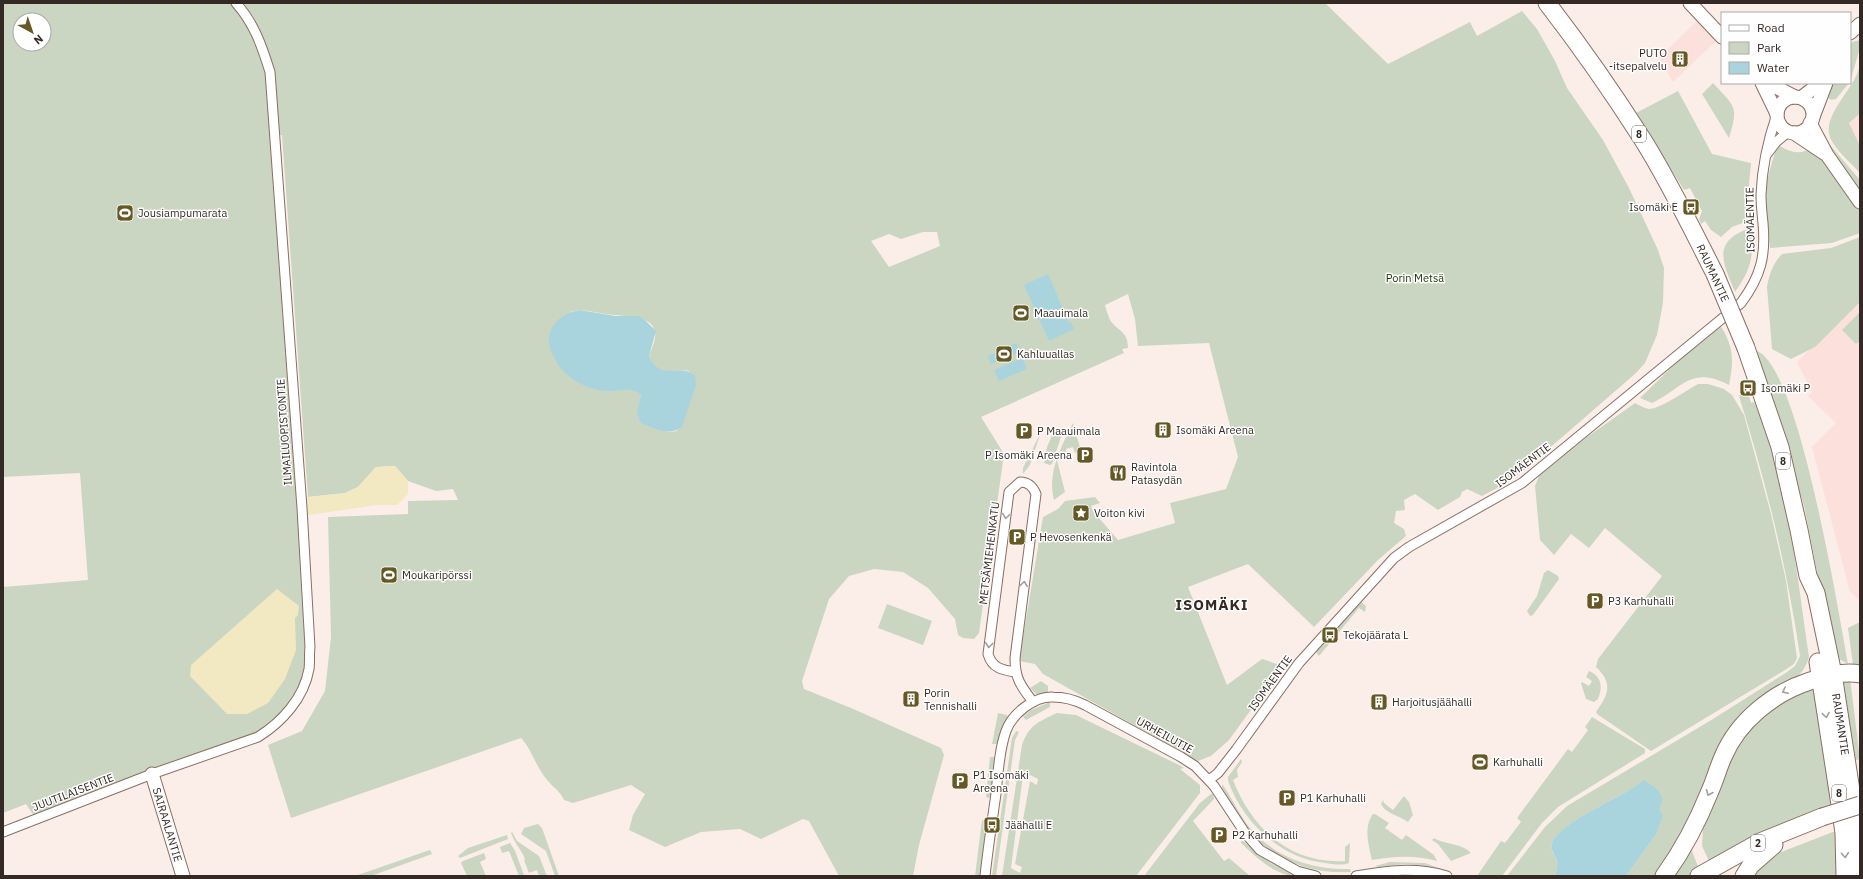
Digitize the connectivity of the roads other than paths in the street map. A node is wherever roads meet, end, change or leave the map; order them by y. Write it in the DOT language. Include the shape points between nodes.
graph roads {
  1 [pos="236,3"];
  2 [pos="1546,3"];
  3 [pos="1690,3"];
  4 [pos="1860,24"];
  5 [pos="1851,32"];
  6 [pos="1721,36"];
  7 [pos="1762,84"];
  8 [pos="1770,84"];
  9 [pos="1819,84"];
  10 [pos="1826,84"];
  11 [pos="1798,98"];
  12 [pos="1777,114"];
  13 [pos="1811,120"];
  14 [pos="1791,132"];
  15 [pos="1766,155"];
  16 [pos="1827,155"];
  17 [pos="1860,202"];
  18 [pos="1015,672"];
  19 [pos="1860,674"];
  20 [pos="1827,676"];
  21 [pos="1033,702"];
  22 [pos="152,774"];
  23 [pos="1210,780"];
  24 [pos="1860,805"];
  25 [pos="1860,816"];
  26 [pos="1822,822"];
  27 [pos="3,832"];
  28 [pos="1774,845"];
  29 [pos="183,876"];
  30 [pos="985,876"];
  31 [pos="1316,876"];
  32 [pos="1356,876"];
  33 [pos="1447,876"];
  34 [pos="1664,876"];
  35 [pos="1699,876"];
  36 [pos="1713,876"];
  37 [pos="1744,876"];
  38 [pos="1845,876"];
  39 [pos="1858,876"];
  1 -- 22 [label="street, ILMAILUOPISTONTIE" via="256,33 270,72 302,508 309,669 295,701 274,727 244,744"];
  2 -- 20 [label="highway, RAUMANTIE / 8, bridge" via="1583,50 1643,140 1677,199 1715,274 1746,348 1780,447 1808,576 1805,593"];
  3 -- 6 [label="main road"];
  4 -- 5 [label="main road"];
  7 -- 12 [label="main road"];
  8 -- 11 [label="main road"];
  9 -- 11 [label="main road"];
  10 -- 13 [label="main road"];
  11 -- 12 [label="main road" via="1784,101 1778,107"];
  11 -- 13 [label="main road" via="1809,104 1812,111"];
  12 -- 14 [label="main road" via="1781,126"];
  12 -- 15 [label="street, ISOMÄENTIE" via="1768,138"];
  13 -- 14 [label="main road" via="1802,132"];
  13 -- 16 [label="main road"];
  14 -- 15 [label="street" via="1776,142"];
  14 -- 16 [label="main road"];
  15 -- 23 [label="street, ISOMÄENTIE" via="1761,190 1764,236 1762,262 1758,275 1741,303 1522,483 1394,558 1299,663 1236,750"];
  16 -- 17 [label="main road"];
  18 -- 18 [label="street, METSÄMIEHENKATU, one-way" via="1036,494 1026,482 1020,482 1009,492 988,654 996,667"];
  18 -- 21 [label="street, METSÄMIEHENKATU" via="1021,686"];
  19 -- 20 [label="highway" via="1851,672"];
  20 -- 34 [label="highway, one-way" via="1782,692 1766,703 1742,728 1724,755 1696,824"];
  20 -- 38 [label="highway, RAUMANTIE / 8, one-way" via="1844,833"];
  20 -- 39 [label="highway, RAUMANTIE / 8" via="1854,810"];
  21 -- 23 [label="street, URHEILUTIE" via="1052,697 1079,702 1181,756"];
  21 -- 30 [label="street" via="1014,717 1006,730"];
  22 -- 27 [label="street, JUUTILAISENTIE"];
  22 -- 29 [label="main road, SAIRAALANTIE"];
  23 -- 31 [label="street, URHEILUTIE" via="1245,833 1260,850 1297,871"];
  24 -- 26 [label="highway, 2, bridge"];
  25 -- 26 [label="highway, 2"];
  26 -- 28 [label="highway, 2"];
  26 -- 35 [label="highway, 2" via="1760,842"];
  28 -- 36 [label="highway, 2" via="1743,858"];
  28 -- 37 [label="highway" via="1752,864"];
  32 -- 33 [label="street" via="1395,870 1420,870"];
}
